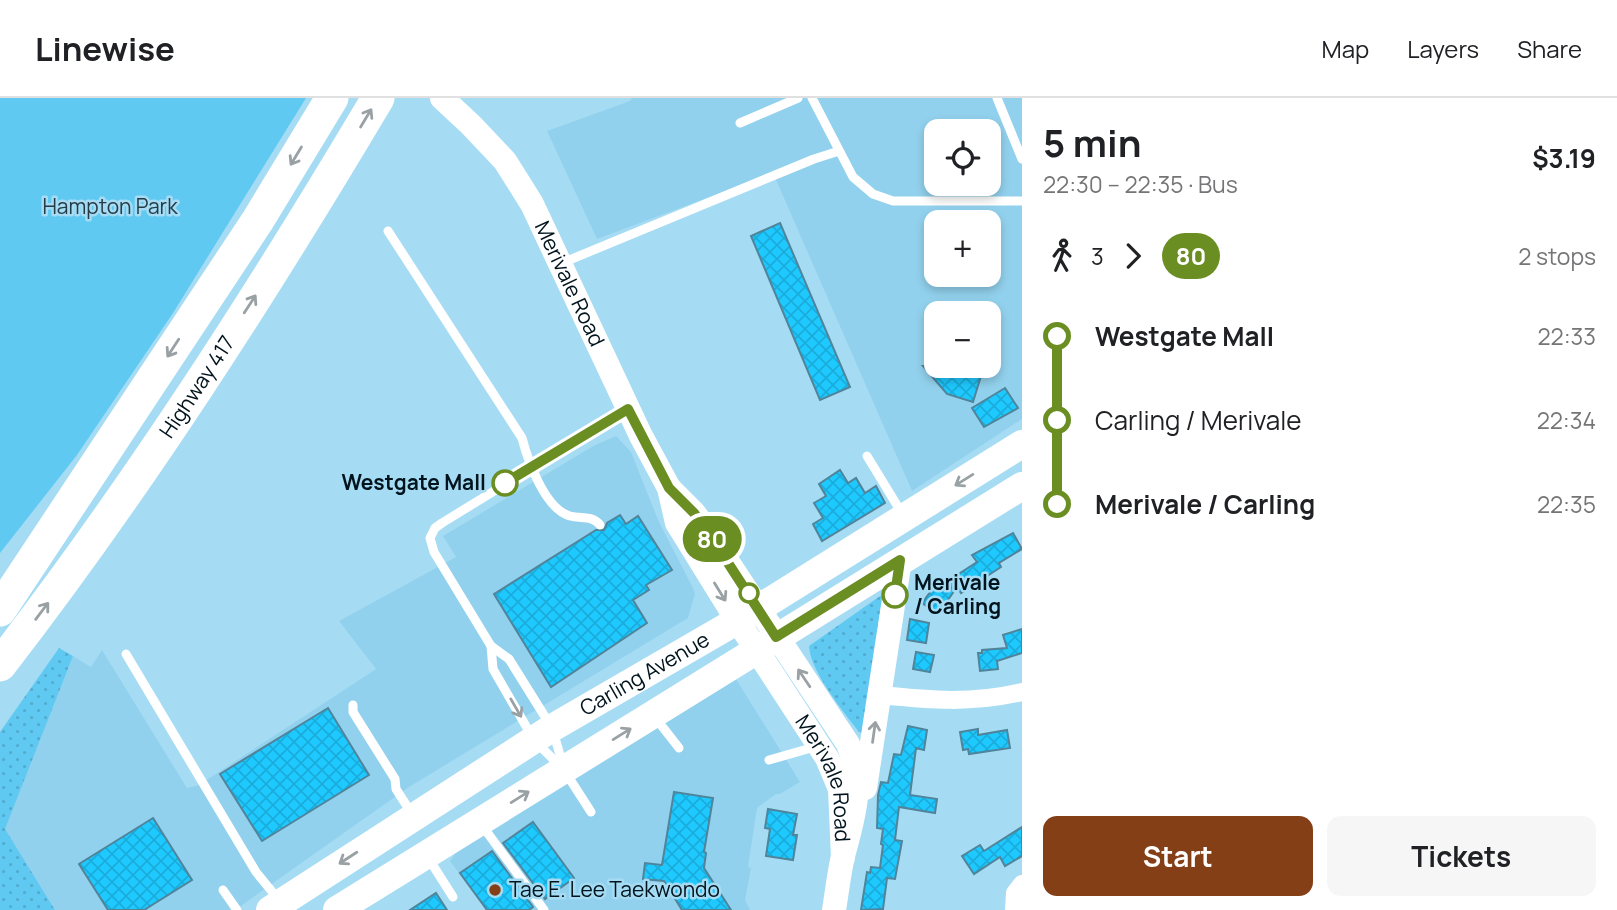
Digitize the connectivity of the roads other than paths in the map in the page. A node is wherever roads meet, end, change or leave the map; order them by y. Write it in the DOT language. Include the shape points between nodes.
graph roads {
  1 [pos="332,98"];
  2 [pos="378,98"];
  3 [pos="442,98"];
  4 [pos="798,98"];
  5 [pos="812,98"];
  6 [pos="997,98"];
  7 [pos="740,123"];
  8 [pos="839,151"];
  9 [pos="1022,159"];
  10 [pos="1022,201"];
  11 [pos="388,231"];
  12 [pos="561,264"];
  13 [pos="628,409"];
  14 [pos="1022,444"];
  15 [pos="867,456"];
  16 [pos="530,467"];
  17 [pos="82,486"];
  18 [pos="1022,486"];
  19 [pos="904,517"];
  20 [pos="600,525"];
  21 [pos="900,560"];
  22 [pos="0,573"];
  23 [pos="0,610"];
  24 [pos="748,614"];
  25 [pos="767,644"];
  26 [pos="491,646"];
  27 [pos="126,654"];
  28 [pos="0,665"];
  29 [pos="1022,692"];
  30 [pos="880,695"];
  31 [pos="352,705"];
  32 [pos="653,715"];
  33 [pos="543,734"];
  34 [pos="820,746"];
  35 [pos="679,748"];
  36 [pos="769,760"];
  37 [pos="564,770"];
  38 [pos="591,811"];
  39 [pos="413,816"];
  40 [pos="480,822"];
  41 [pos="854,822"];
  42 [pos="426,855"];
  43 [pos="843,858"];
  44 [pos="1022,884"];
  45 [pos="223,890"];
  46 [pos="453,897"];
  47 [pos="279,908"];
  48 [pos="237,910"];
  49 [pos="337,910"];
  50 [pos="544,910"];
  51 [pos="834,910"];
  52 [pos="1014,910"];
  1 -- 17 [label="highway, one-way" via="258,220"];
  28 -- 2 [label="highway, Highway 417, one-way" via="118,505 279,260"];
  3 -- 12 [label="main road, Merivale Road" via="505,162"];
  4 -- 7 [label="lane"];
  5 -- 8 [label="lane"];
  6 -- 9 [label="lane"];
  8 -- 10 [label="lane" via="854,178 873,194 893,201"];
  8 -- 12 [label="lane"];
  11 -- 16 [label="lane" via="522,438"];
  12 -- 13 [label="main road, Merivale Road"];
  13 -- 16 [label="lane"];
  13 -- 24 [label="main road, Merivale Road" via="669,488 677,523"];
  14 -- 19 [label="main road, Carling Avenue, one-way"];
  15 -- 19 [label="lane"];
  16 -- 20 [label="lane" via="557,510 593,518"];
  16 -- 26 [label="lane" via="435,528 430,538"];
  17 -- 22 [label="highway"];
  17 -- 23 [label="highway"];
  18 -- 21 [label="main road, Carling Avenue"];
  19 -- 24 [label="main road, Carling Avenue"];
  21 -- 25 [label="main road, Carling Avenue"];
  21 -- 30 [label="main road"];
  24 -- 25 [label="main road, Merivale Road"];
  24 -- 33 [label="main road, Carling Avenue"];
  25 -- 32 [label="main road, Carling Avenue"];
  25 -- 34 [label="main road, Merivale Road"];
  41 -- 25 [label="main road, Merivale Road, one-way" via="857,779 848,744"];
  26 -- 33 [label="lane" via="509,659"];
  26 -- 33 [label="lane, one-way" via="493,669"];
  27 -- 47 [label="lane"];
  29 -- 30 [label="street" via="977,701"];
  41 -- 30 [label="main road, one-way" via="866,784"];
  31 -- 39 [label="lane"];
  32 -- 35 [label="lane"];
  37 -- 32 [label="main road, Carling Avenue, one-way"];
  33 -- 37 [label="lane"];
  33 -- 37 [label="lane"];
  33 -- 39 [label="main road, Carling Avenue"];
  34 -- 36 [label="lane"];
  34 -- 43 [label="main road, Merivale Road" via="840,789"];
  37 -- 38 [label="lane"];
  40 -- 37 [label="main road, Carling Avenue, one-way"];
  39 -- 47 [label="main road, Carling Avenue, one-way"];
  40 -- 42 [label="main road, Carling Avenue"];
  40 -- 50 [label="lane"];
  41 -- 43 [label="main road, Merivale Road"];
  42 -- 46 [label="lane"];
  42 -- 49 [label="main road, Carling Avenue"];
  43 -- 51 [label="main road, Merivale Road"];
  44 -- 52 [label="street" via="1015,893"];
  45 -- 48 [label="lane"];
}
